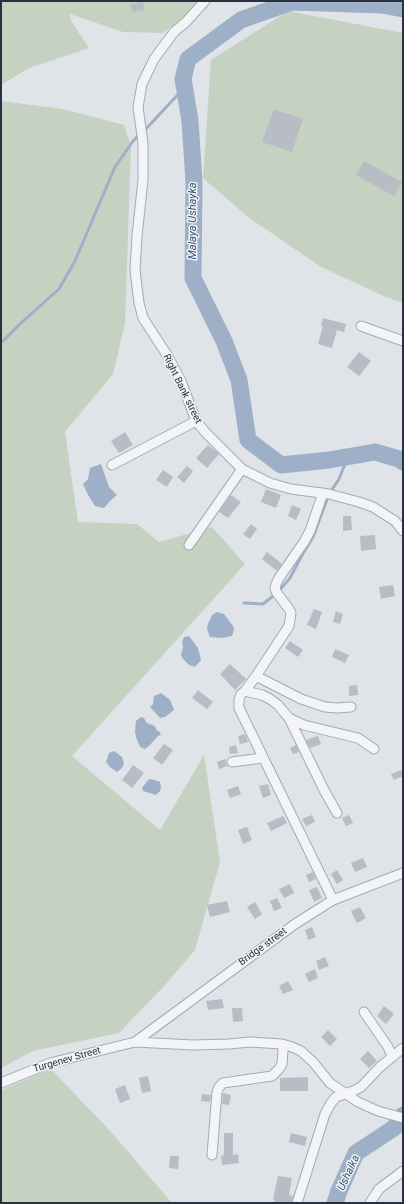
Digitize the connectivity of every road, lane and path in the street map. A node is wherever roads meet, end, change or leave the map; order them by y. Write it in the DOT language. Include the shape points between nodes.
graph roads {
  1 [pos="205,1"];
  2 [pos="361,326"];
  3 [pos="403,341"];
  4 [pos="196,421"];
  5 [pos="112,465"];
  6 [pos="242,469"];
  7 [pos="323,493"];
  8 [pos="403,531"];
  9 [pos="189,545"];
  10 [pos="256,676"];
  11 [pos="245,691"];
  12 [pos="351,707"];
  13 [pos="289,718"];
  14 [pos="374,749"];
  15 [pos="262,758"];
  16 [pos="232,762"];
  17 [pos="337,813"];
  18 [pos="403,874"];
  19 [pos="333,900"];
  20 [pos="364,1012"];
  21 [pos="135,1042"];
  22 [pos="282,1044"];
  23 [pos="403,1048"];
  24 [pos="392,1056"];
  25 [pos="1,1083"];
  26 [pos="345,1093"];
  27 [pos="403,1118"];
  28 [pos="212,1155"];
  29 [pos="403,1171"];
  30 [pos="298,1203"];
  31 [pos="370,1203"];
  1 -- 4 [label="street, Right Bank street" via="174,32 154,59 142,84 138,107 144,159 135,270 139,303 143,318 181,381"];
  2 -- 3 [label="street"];
  4 -- 5 [label="street"];
  4 -- 6 [label="street, Right Bank street"];
  6 -- 7 [label="street, Right Bank street" via="270,483 291,489"];
  6 -- 9 [label="street"];
  7 -- 8 [label="street, Right Bank street" via="373,507 395,521"];
  7 -- 10 [label="street" via="310,532 276,584 277,594 291,613 289,626"];
  10 -- 11 [label="street"];
  10 -- 12 [label="street" via="325,707"];
  11 -- 13 [label="street" via="270,699"];
  11 -- 15 [label="street" via="241,694 239,708"];
  13 -- 14 [label="street" via="304,725 358,738"];
  13 -- 17 [label="street"];
  15 -- 16 [label="street"];
  15 -- 19 [label="street"];
  18 -- 19 [label="street, Bridge street"];
  19 -- 21 [label="street, Bridge street" via="295,924"];
  20 -- 24 [label="street"];
  21 -- 22 [label="street" via="193,1045 250,1042"];
  21 -- 25 [label="street, Turgenev Street" via="50,1063"];
  22 -- 26 [label="street" via="301,1051 330,1083"];
  22 -- 28 [label="street" via="282,1064 272,1076 223,1084 219,1087"];
  23 -- 24 [label="street"];
  24 -- 26 [label="street" via="361,1086 353,1092"];
  26 -- 27 [label="street" via="378,1111"];
  26 -- 30 [label="street" via="336,1097 325,1114"];
  29 -- 31 [label="street" via="379,1189"];
}
